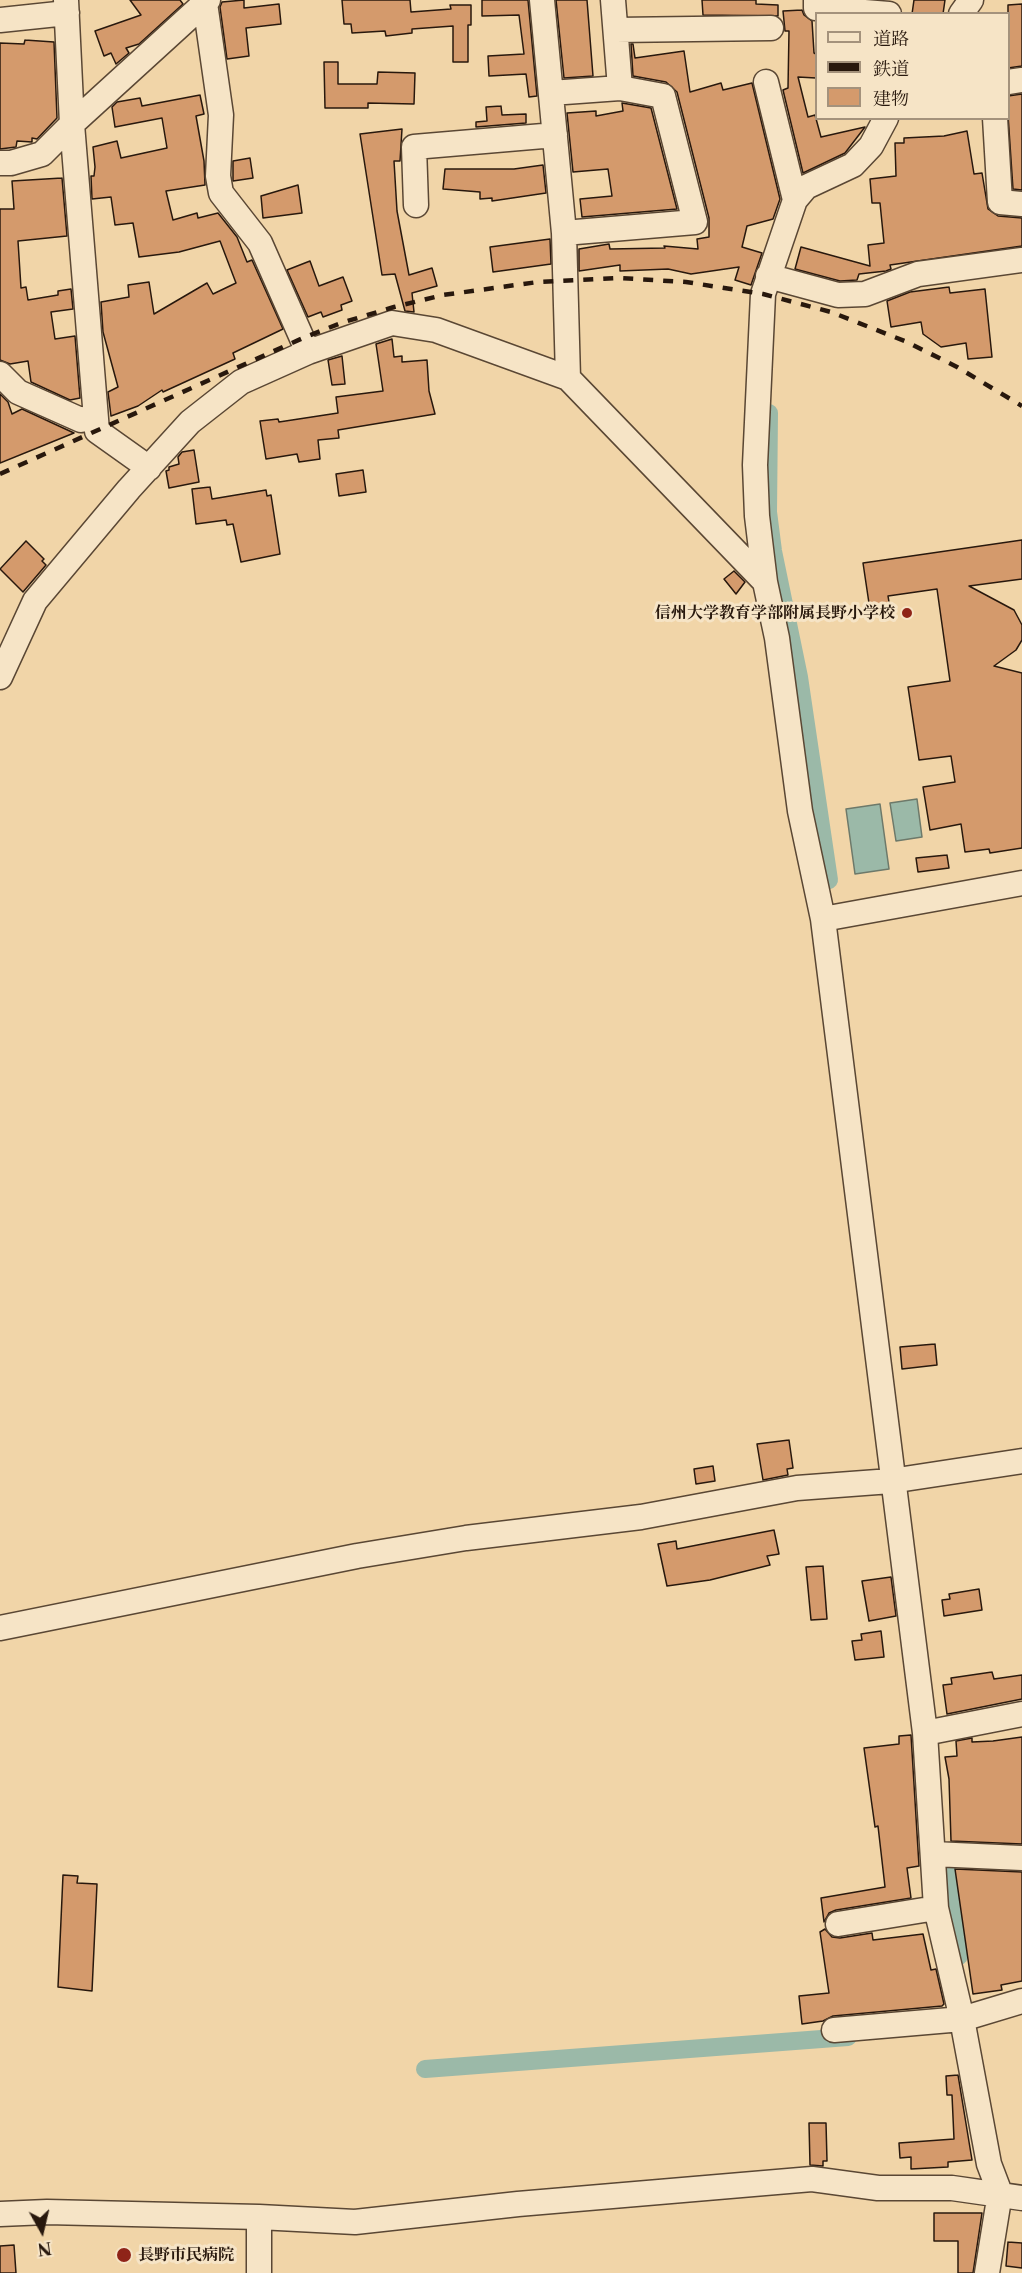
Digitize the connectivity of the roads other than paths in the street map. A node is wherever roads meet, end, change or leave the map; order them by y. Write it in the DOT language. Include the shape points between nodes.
graph roads {
  1 [pos="542,0"];
  2 [pos="613,0"];
  3 [pos="816,0"];
  4 [pos="206,1"];
  5 [pos="66,7"];
  6 [pos="866,12"];
  7 [pos="0,20"];
  8 [pos="771,28"];
  9 [pos="616,30"];
  10 [pos="765,82"];
  11 [pos="620,88"];
  12 [pos="551,93"];
  13 [pos="885,120"];
  14 [pos="995,120"];
  15 [pos="72,124"];
  16 [pos="555,135"];
  17 [pos="0,163"];
  18 [pos="795,200"];
  19 [pos="1022,204"];
  20 [pos="416,205"];
  21 [pos="564,233"];
  22 [pos="1022,260"];
  23 [pos="768,276"];
  24 [pos="308,352"];
  25 [pos="0,374"];
  26 [pos="568,378"];
  27 [pos="95,416"];
  28 [pos="149,468"];
  29 [pos="765,582"];
  30 [pos="0,677"];
  31 [pos="1022,883"];
  32 [pos="823,919"];
  33 [pos="1022,1461"];
  34 [pos="893,1481"];
  35 [pos="0,1628"];
  36 [pos="1022,1714"];
  37 [pos="925,1733"];
  38 [pos="933,1854"];
  39 [pos="1022,1858"];
  40 [pos="936,1908"];
  41 [pos="838,1924"];
  42 [pos="1022,2001"];
  43 [pos="962,2019"];
  44 [pos="834,2030"];
  45 [pos="1011,2195"];
  46 [pos="0,2214"];
  47 [pos="259,2217"];
  48 [pos="259,2273"];
  49 [pos="987,2273"];
  1 -- 12 [label="street"];
  2 -- 9 [label="street"];
  3 -- 6 [label="street" via="816,8"];
  4 -- 15 [label="street"];
  4 -- 24 [label="street" via="221,115 221,193 260,243"];
  5 -- 7 [label="street"];
  5 -- 15 [label="street"];
  8 -- 9 [label="street"];
  9 -- 11 [label="street"];
  10 -- 18 [label="street"];
  11 -- 12 [label="street"];
  11 -- 21 [label="street" via="663,96 695,222"];
  12 -- 16 [label="street"];
  13 -- 18 [label="street" via="871,146 853,165 806,187"];
  14 -- 19 [label="street" via="1000,202"];
  15 -- 17 [label="street" via="42,154"];
  15 -- 27 [label="street"];
  16 -- 20 [label="street" via="414,147"];
  16 -- 21 [label="street"];
  18 -- 23 [label="street"];
  21 -- 26 [label="street"];
  22 -- 23 [label="street" via="918,274 865,294 838,296"];
  23 -- 29 [label="street" via="763,294 755,465"];
  24 -- 26 [label="street" via="392,323 436,330"];
  24 -- 28 [label="street" via="241,382 190,422"];
  25 -- 27 [label="street" via="18,392 81,420"];
  26 -- 29 [label="street"];
  27 -- 28 [label="street" via="97,430"];
  28 -- 30 [label="street" via="35,601"];
  29 -- 32 [label="street" via="777,638 800,811"];
  31 -- 32 [label="street"];
  32 -- 34 [label="street"];
  33 -- 34 [label="street"];
  34 -- 35 [label="street" via="797,1488 641,1517 400,1549"];
  34 -- 37 [label="street"];
  36 -- 37 [label="street"];
  37 -- 38 [label="street"];
  38 -- 39 [label="street"];
  38 -- 40 [label="street"];
  40 -- 41 [label="street"];
  40 -- 43 [label="street"];
  42 -- 43 [label="street"];
  43 -- 44 [label="street"];
  43 -- 45 [label="street" via="989,2164"];
  45 -- 47 [label="street" via="952,2188 878,2188 812,2179 355,2222"];
  45 -- 49 [label="street"];
  46 -- 47 [label="street"];
  47 -- 48 [label="street"];
}
